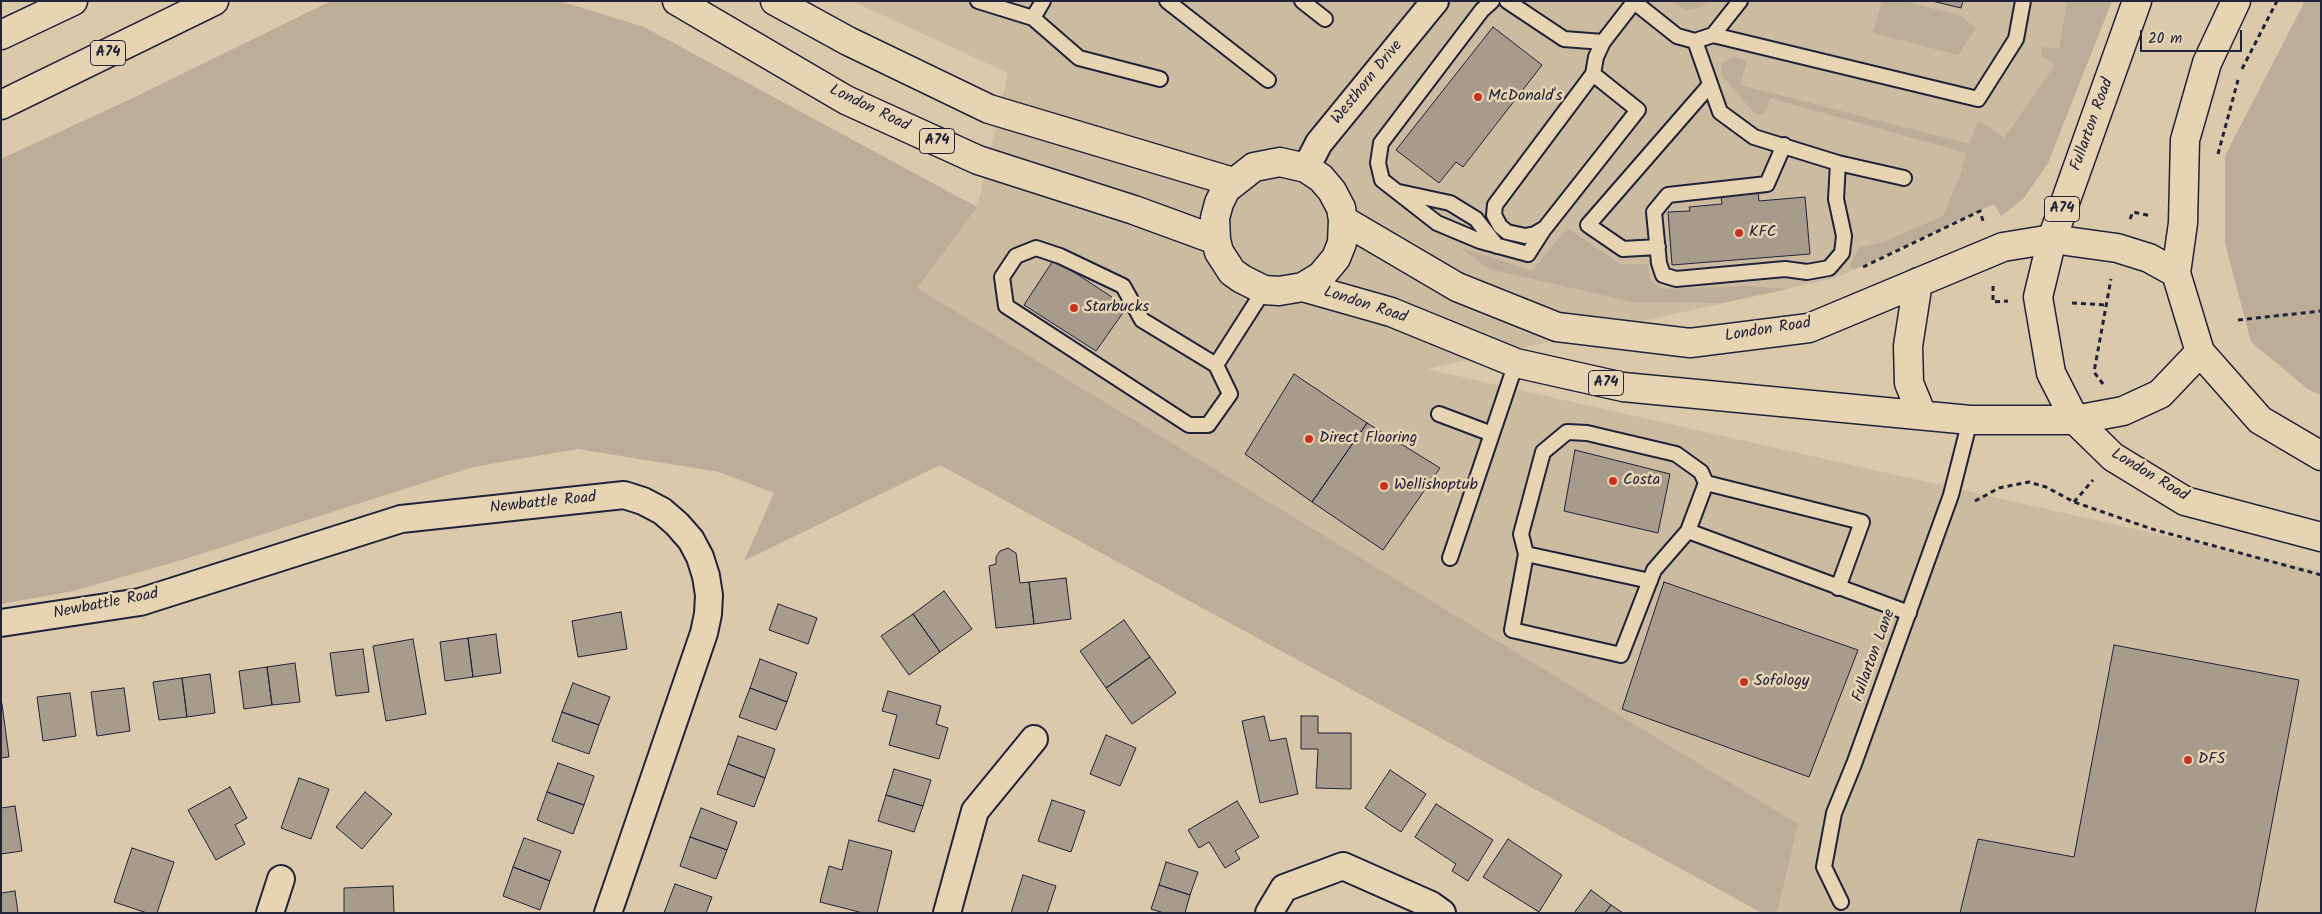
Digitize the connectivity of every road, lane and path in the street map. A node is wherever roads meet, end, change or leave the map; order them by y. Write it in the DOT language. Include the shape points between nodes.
graph roads {
  1 [pos="73,1"];
  2 [pos="214,1"];
  3 [pos="677,1"];
  4 [pos="775,1"];
  5 [pos="978,1"];
  6 [pos="1043,1"];
  7 [pos="1167,1"];
  8 [pos="1302,1"];
  9 [pos="1492,1"];
  10 [pos="1507,1"];
  11 [pos="1740,1"];
  12 [pos="2023,1"];
  13 [pos="2137,1"];
  14 [pos="2236,1"];
  15 [pos="1434,2"];
  16 [pos="1634,2"];
  17 [pos="1033,18"];
  18 [pos="1325,19"];
  19 [pos="1,35"];
  20 [pos="1713,35"];
  21 [pos="1695,41"];
  22 [pos="1603,42"];
  23 [pos="1593,74"];
  24 [pos="1160,78"];
  25 [pos="1268,80"];
  26 [pos="1709,86"];
  27 [pos="1,106"];
  28 [pos="1784,145"];
  29 [pos="1838,164"];
  30 [pos="1306,168"];
  31 [pos="1904,178"];
  32 [pos="1233,182"];
  33 [pos="1396,191"];
  34 [pos="1343,220"];
  35 [pos="1545,228"];
  36 [pos="2052,239"];
  37 [pos="1216,240"];
  38 [pos="1498,246"];
  39 [pos="1658,247"];
  40 [pos="2176,273"];
  41 [pos="1918,282"];
  42 [pos="1303,287"];
  43 [pos="1264,290"];
  44 [pos="2321,311"];
  45 [pos="2238,320"];
  46 [pos="2200,352"];
  47 [pos="1516,363"];
  48 [pos="1216,365"];
  49 [pos="1439,414"];
  50 [pos="1922,415"];
  51 [pos="1970,420"];
  52 [pos="2076,420"];
  53 [pos="1492,434"];
  54 [pos="2321,456"];
  55 [pos="1703,478"];
  56 [pos="1943,518"];
  57 [pos="1688,531"];
  58 [pos="2321,537"];
  59 [pos="1526,554"];
  60 [pos="1450,558"];
  61 [pos="2321,575"];
  62 [pos="1650,581"];
  63 [pos="1838,588"];
  64 [pos="1909,614"];
  65 [pos="1,623"];
  66 [pos="1034,738"];
  67 [pos="281,879"];
  68 [pos="1841,902"];
  69 [pos="270,913"];
  70 [pos="608,913"];
  71 [pos="947,913"];
  72 [pos="1270,913"];
  73 [pos="1442,913"];
  1 -- 19 [label="main road"];
  2 -- 27 [label="main road, A74"];
  3 -- 37 [label="main road, London Road / A74" via="846,100 978,160"];
  4 -- 32 [label="main road" via="848,41 989,109"];
  5 -- 17 [label="lane"];
  6 -- 17 [label="lane"];
  7 -- 25 [label="lane"];
  8 -- 18 [label="lane"];
  9 -- 33 [label="lane" via="1381,143 1378,163 1382,180"];
  10 -- 22 [label="lane" via="1564,39"];
  11 -- 20 [label="lane"];
  12 -- 20 [label="lane" via="2016,39 1978,100"];
  13 -- 36 [label="main road, Fullarton Road / A74"];
  14 -- 40 [label="main road" via="2207,63 2185,140 2183,223"];
  15 -- 30 [label="street, Westhorn Drive" via="1319,143"];
  16 -- 21 [label="lane" via="1676,36"];
  16 -- 22 [label="lane"];
  17 -- 24 [label="lane" via="1079,58"];
  20 -- 21 [label="lane"];
  21 -- 26 [label="lane"];
  22 -- 23 [label="lane" via="1596,56"];
  23 -- 35 [label="lane" via="1638,110"];
  23 -- 35 [label="lane" via="1495,204 1494,215 1507,232 1525,236"];
  26 -- 28 [label="lane" via="1720,112 1754,137"];
  26 -- 39 [label="lane" via="1588,225 1623,249"];
  28 -- 29 [label="lane"];
  28 -- 39 [label="lane" via="1766,184 1668,195 1654,212"];
  29 -- 31 [label="lane"];
  29 -- 39 [label="lane" via="1836,198 1844,236 1842,254 1830,268 1807,272 1784,269 1676,280 1663,275"];
  30 -- 32 [label="main road, London Road / A74" via="1280,162 1254,167"];
  30 -- 34 [label="main road, London Road / A74" via="1332,191"];
  32 -- 37 [label="main road, London Road / A74" via="1219,203 1215,218"];
  33 -- 38 [label="lane" via="1437,223"];
  33 -- 38 [label="lane" via="1450,203 1476,219"];
  34 -- 41 [label="main road, London Road" via="1457,286 1557,327 1690,343 1809,328"];
  34 -- 42 [label="main road, London Road / A74" via="1342,243 1336,258 1320,276"];
  35 -- 38 [label="lane" via="1528,254"];
  36 -- 40 [label="main road, London Road" via="2117,248 2149,258"];
  36 -- 41 [label="main road, London Road" via="2004,247"];
  36 -- 52 [label="main road, Fullarton Road / A74" via="2038,297 2051,373"];
  37 -- 43 [label="main road, London Road / A74" via="1219,252 1232,272"];
  40 -- 46 [label="main road"];
  41 -- 50 [label="main road" via="1908,346 1909,383"];
  42 -- 43 [label="main road, London Road / A74"];
  42 -- 47 [label="main road, London Road / A74" via="1391,312"];
  43 -- 48 [label="lane"];
  44 -- 45 [label="path"];
  46 -- 52 [label="main road, London Road / A74" via="2160,394 2123,411"];
  46 -- 54 [label="main road" via="2260,420"];
  47 -- 50 [label="main road, London Road / A74" via="1623,387"];
  47 -- 53 [label="lane"];
  48 -- 48 [label="lane" via="1230,394 1208,425 1189,425 1006,306 1002,277 1016,256 1036,248 1060,256 1123,286 1142,320"];
  49 -- 53 [label="lane"];
  50 -- 51 [label="main road, London Road / A74"];
  51 -- 52 [label="main road, London Road / A74"];
  51 -- 56 [label="lane, Fullarton Lane"];
  52 -- 58 [label="main road, London Road / A74" via="2113,457 2185,501"];
  53 -- 60 [label="lane"];
  55 -- 57 [label="lane"];
  55 -- 59 [label="lane" via="1676,454 1587,433 1567,432 1543,452 1521,534"];
  55 -- 63 [label="lane" via="1862,522"];
  56 -- 61 [label="path" via="1999,488 2029,482 2046,486 2074,502 2152,529"];
  56 -- 64 [label="lane, Fullarton Lane"];
  57 -- 62 [label="lane" via="1654,570"];
  57 -- 63 [label="lane"];
  59 -- 62 [label="lane"];
  59 -- 62 [label="lane" via="1512,630 1621,655"];
  63 -- 64 [label="lane"];
  64 -- 68 [label="lane, Fullarton Lane" via="1834,814 1824,867"];
  65 -- 70 [label="street, Newbattle Road" via="140,602 401,519 624,495 662,511 691,540 700,557 709,595 708,614"];
  66 -- 71 [label="street" via="975,812"];
  67 -- 69 [label="street"];
  72 -- 73 [label="street" via="1284,888 1343,866 1431,905"];
}
